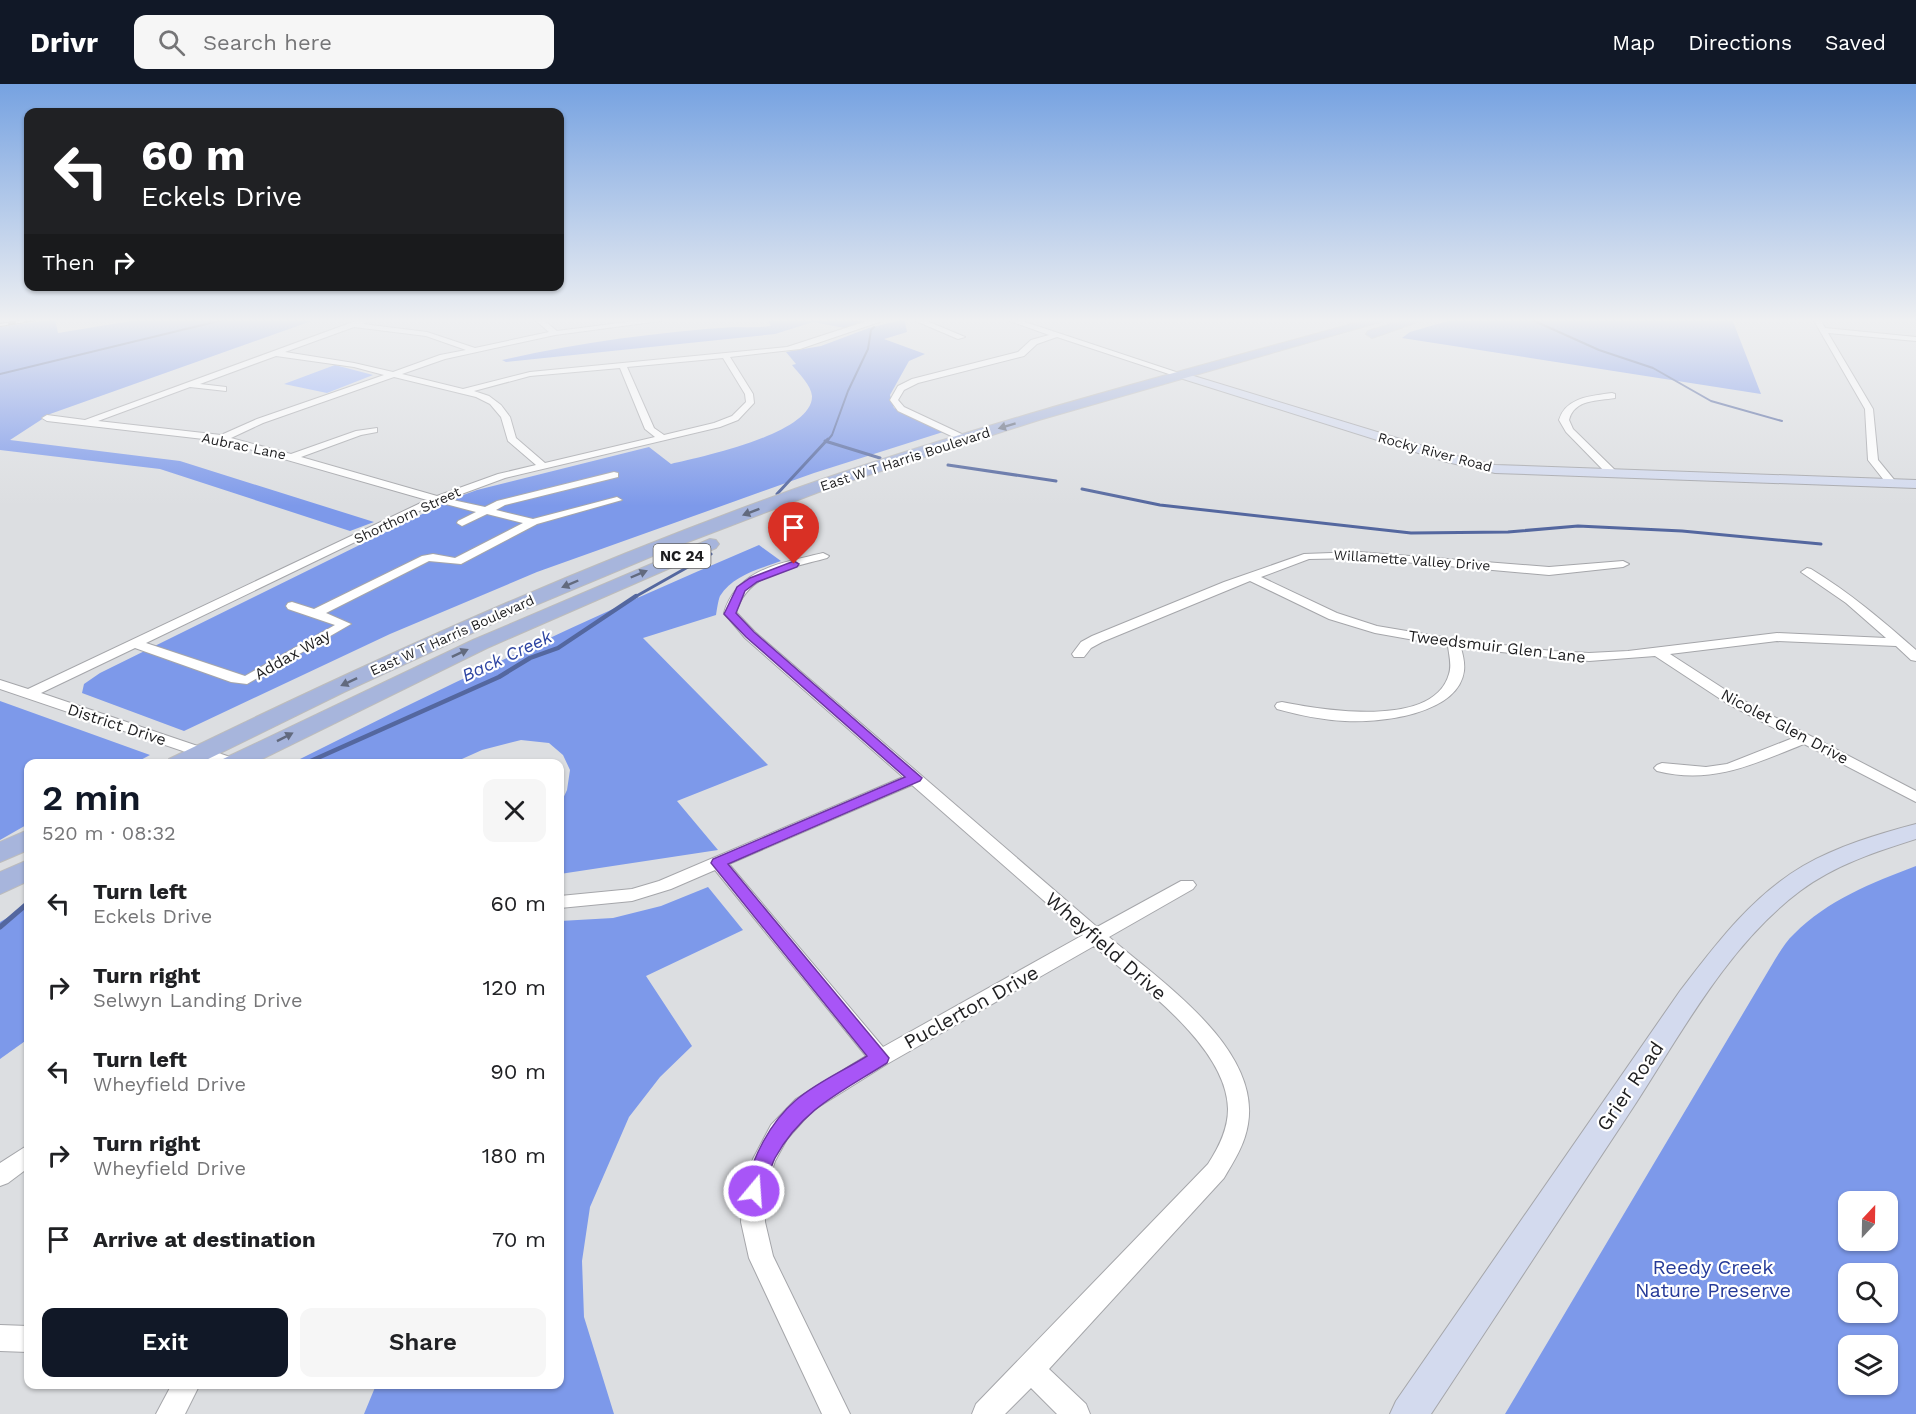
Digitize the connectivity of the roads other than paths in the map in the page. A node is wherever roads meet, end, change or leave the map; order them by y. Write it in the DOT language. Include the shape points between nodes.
graph roads {
  1 [pos="199,381"];
  2 [pos="372,381"];
  3 [pos="422,381"];
  4 [pos="500,381"];
  5 [pos="629,381"];
  6 [pos="741,381"];
  7 [pos="915,381"];
  8 [pos="1166,381"];
  9 [pos="1201,381"];
  10 [pos="1207,381"];
  11 [pos="1852,381"];
  12 [pos="1204,382"];
  13 [pos="188,385"];
  14 [pos="224,389"];
  15 [pos="464,391"];
  16 [pos="1612,396"];
  17 [pos="47,418"];
  18 [pos="85,423"];
  19 [pos="374,430"];
  20 [pos="222,438"];
  21 [pos="664,439"];
  22 [pos="965,439"];
  23 [pos="293,457"];
  24 [pos="543,466"];
  25 [pos="1613,474"];
  26 [pos="614,475"];
  27 [pos="1891,482"];
  28 [pos="1916,484"];
  29 [pos="602,487"];
  30 [pos="437,499"];
  31 [pos="486,510"];
  32 [pos="533,522"];
  33 [pos="462,523"];
  34 [pos="823,556"];
  35 [pos="1623,564"];
  36 [pos="1807,572"];
  37 [pos="1251,577"];
  38 [pos="292,606"];
  39 [pos="315,614"];
  40 [pos="1899,642"];
  41 [pos="1454,643"];
  42 [pos="136,644"];
  43 [pos="1657,651"];
  44 [pos="1079,654"];
  45 [pos="1916,657"];
  46 [pos="0,684"];
  47 [pos="29,694"];
  48 [pos="1282,706"];
  49 [pos="1807,738"];
  50 [pos="201,752"];
  51 [pos="188,759"];
  52 [pos="221,759"];
  53 [pos="241,759"];
  54 [pos="1662,768"];
  55 [pos="915,778"];
  56 [pos="1916,796"];
  57 [pos="1916,831"];
  58 [pos="24,841"];
  59 [pos="0,853"];
  60 [pos="718,863"];
  61 [pos="24,871"];
  62 [pos="0,884"];
  63 [pos="1187,885"];
  64 [pos="564,902"];
  65 [pos="1095,937"];
  66 [pos="880,1058"];
  67 [pos="24,1158"];
  68 [pos="0,1176"];
  69 [pos="0,1338"];
  70 [pos="24,1339"];
  71 [pos="1031,1369"];
  72 [pos="184,1389"];
  73 [pos="170,1414"];
  74 [pos="836,1414"];
  75 [pos="986,1414"];
  76 [pos="1076,1414"];
  77 [pos="1409,1414"];
  1 -- 13 [label="street"];
  2 -- 20 [label="street"];
  3 -- 15 [label="street"];
  4 -- 15 [label="street"];
  5 -- 21 [label="street" via="650,429"];
  6 -- 21 [label="street, Shorthorn Street" via="750,403 735,417"];
  7 -- 22 [label="street" via="898,392 894,400 901,409"];
  8 -- 22 [label="main road, East W T Harris Boulevard / NC 24, one-way"];
  9 -- 12 [label="street, Rocky River Road"];
  10 -- 12 [label="main road, East W T Harris Boulevard / NC 24"];
  11 -- 27 [label="street" via="1869,409 1874,460"];
  12 -- 25 [label="street, Rocky River Road" via="1473,465 1517,471"];
  53 -- 12 [label="main road, East W T Harris Boulevard / NC 24, one-way" via="537,618 735,534 958,454"];
  13 -- 14 [label="street"];
  13 -- 18 [label="street"];
  15 -- 24 [label="street" via="492,400 501,408 511,439"];
  16 -- 25 [label="street" via="1573,405 1565,411 1563,420"];
  17 -- 18 [label="street, Aubrac Lane"];
  18 -- 20 [label="street, Aubrac Lane"];
  19 -- 23 [label="street"];
  20 -- 23 [label="street, Aubrac Lane"];
  21 -- 24 [label="street, Shorthorn Street"];
  22 -- 50 [label="main road, East W T Harris Boulevard / NC 24, one-way" via="828,483 637,556 440,640"];
  23 -- 30 [label="street, Aubrac Lane"];
  24 -- 30 [label="street, Shorthorn Street" via="475,484"];
  25 -- 27 [label="street, Rocky River Road"];
  26 -- 29 [label="street"];
  27 -- 28 [label="street, Rocky River Road"];
  29 -- 31 [label="street" via="501,503"];
  29 -- 32 [label="street" via="617,500"];
  30 -- 31 [label="street, Aubrac Lane"];
  30 -- 42 [label="street, Shorthorn Street"];
  31 -- 32 [label="street, Aubrac Lane"];
  31 -- 33 [label="street"];
  32 -- 39 [label="street" via="458,562 426,558"];
  34 -- 55 [label="street, Wheyfield Drive" via="753,580 740,589 730,614"];
  35 -- 37 [label="street, Willamette Valley Drive" via="1549,571 1322,554 1293,560"];
  36 -- 40 [label="street" via="1839,592"];
  37 -- 41 [label="street, Tweedsmuir Glen Lane" via="1353,623"];
  37 -- 44 [label="street, Willamette Valley Drive" via="1096,639"];
  38 -- 39 [label="street"];
  39 -- 42 [label="street, Addax Way" via="345,624 247,680"];
  40 -- 43 [label="street, Tweedsmuir Glen Lane" via="1777,637"];
  40 -- 45 [label="street"];
  41 -- 43 [label="street, Tweedsmuir Glen Lane" via="1589,657"];
  41 -- 48 [label="street" via="1457,674 1452,684 1439,698 1422,706 1401,713 1355,717"];
  42 -- 47 [label="street, Shorthorn Street"];
  43 -- 49 [label="street, Nicolet Glen Drive" via="1733,701"];
  46 -- 47 [label="street, District Drive"];
  47 -- 50 [label="street, District Drive"];
  49 -- 54 [label="street" via="1730,768 1706,772"];
  49 -- 56 [label="street, Nicolet Glen Drive"];
  50 -- 51 [label="main road, East W T Harris Boulevard / NC 24"];
  50 -- 52 [label="street, District Drive"];
  55 -- 60 [label="street"];
  55 -- 65 [label="street, Wheyfield Drive"];
  57 -- 77 [label="street, Grier Road" via="1818,868 1786,889 1730,944"];
  58 -- 59 [label="main road"];
  60 -- 64 [label="street" via="632,895"];
  60 -- 66 [label="street"];
  61 -- 62 [label="main road"];
  63 -- 65 [label="street, Puclerton Drive"];
  65 -- 66 [label="street, Puclerton Drive"];
  65 -- 71 [label="street, Wheyfield Drive" via="1195,1023 1219,1051 1235,1081 1239,1111 1233,1141 1216,1171"];
  66 -- 74 [label="street, Puclerton Drive" via="804,1105 769,1150 754,1191 753,1222 761,1258"];
  67 -- 68 [label="street"];
  69 -- 70 [label="street"];
  71 -- 75 [label="street, Wheyfield Drive"];
  71 -- 76 [label="street"];
  72 -- 73 [label="street"];
}
